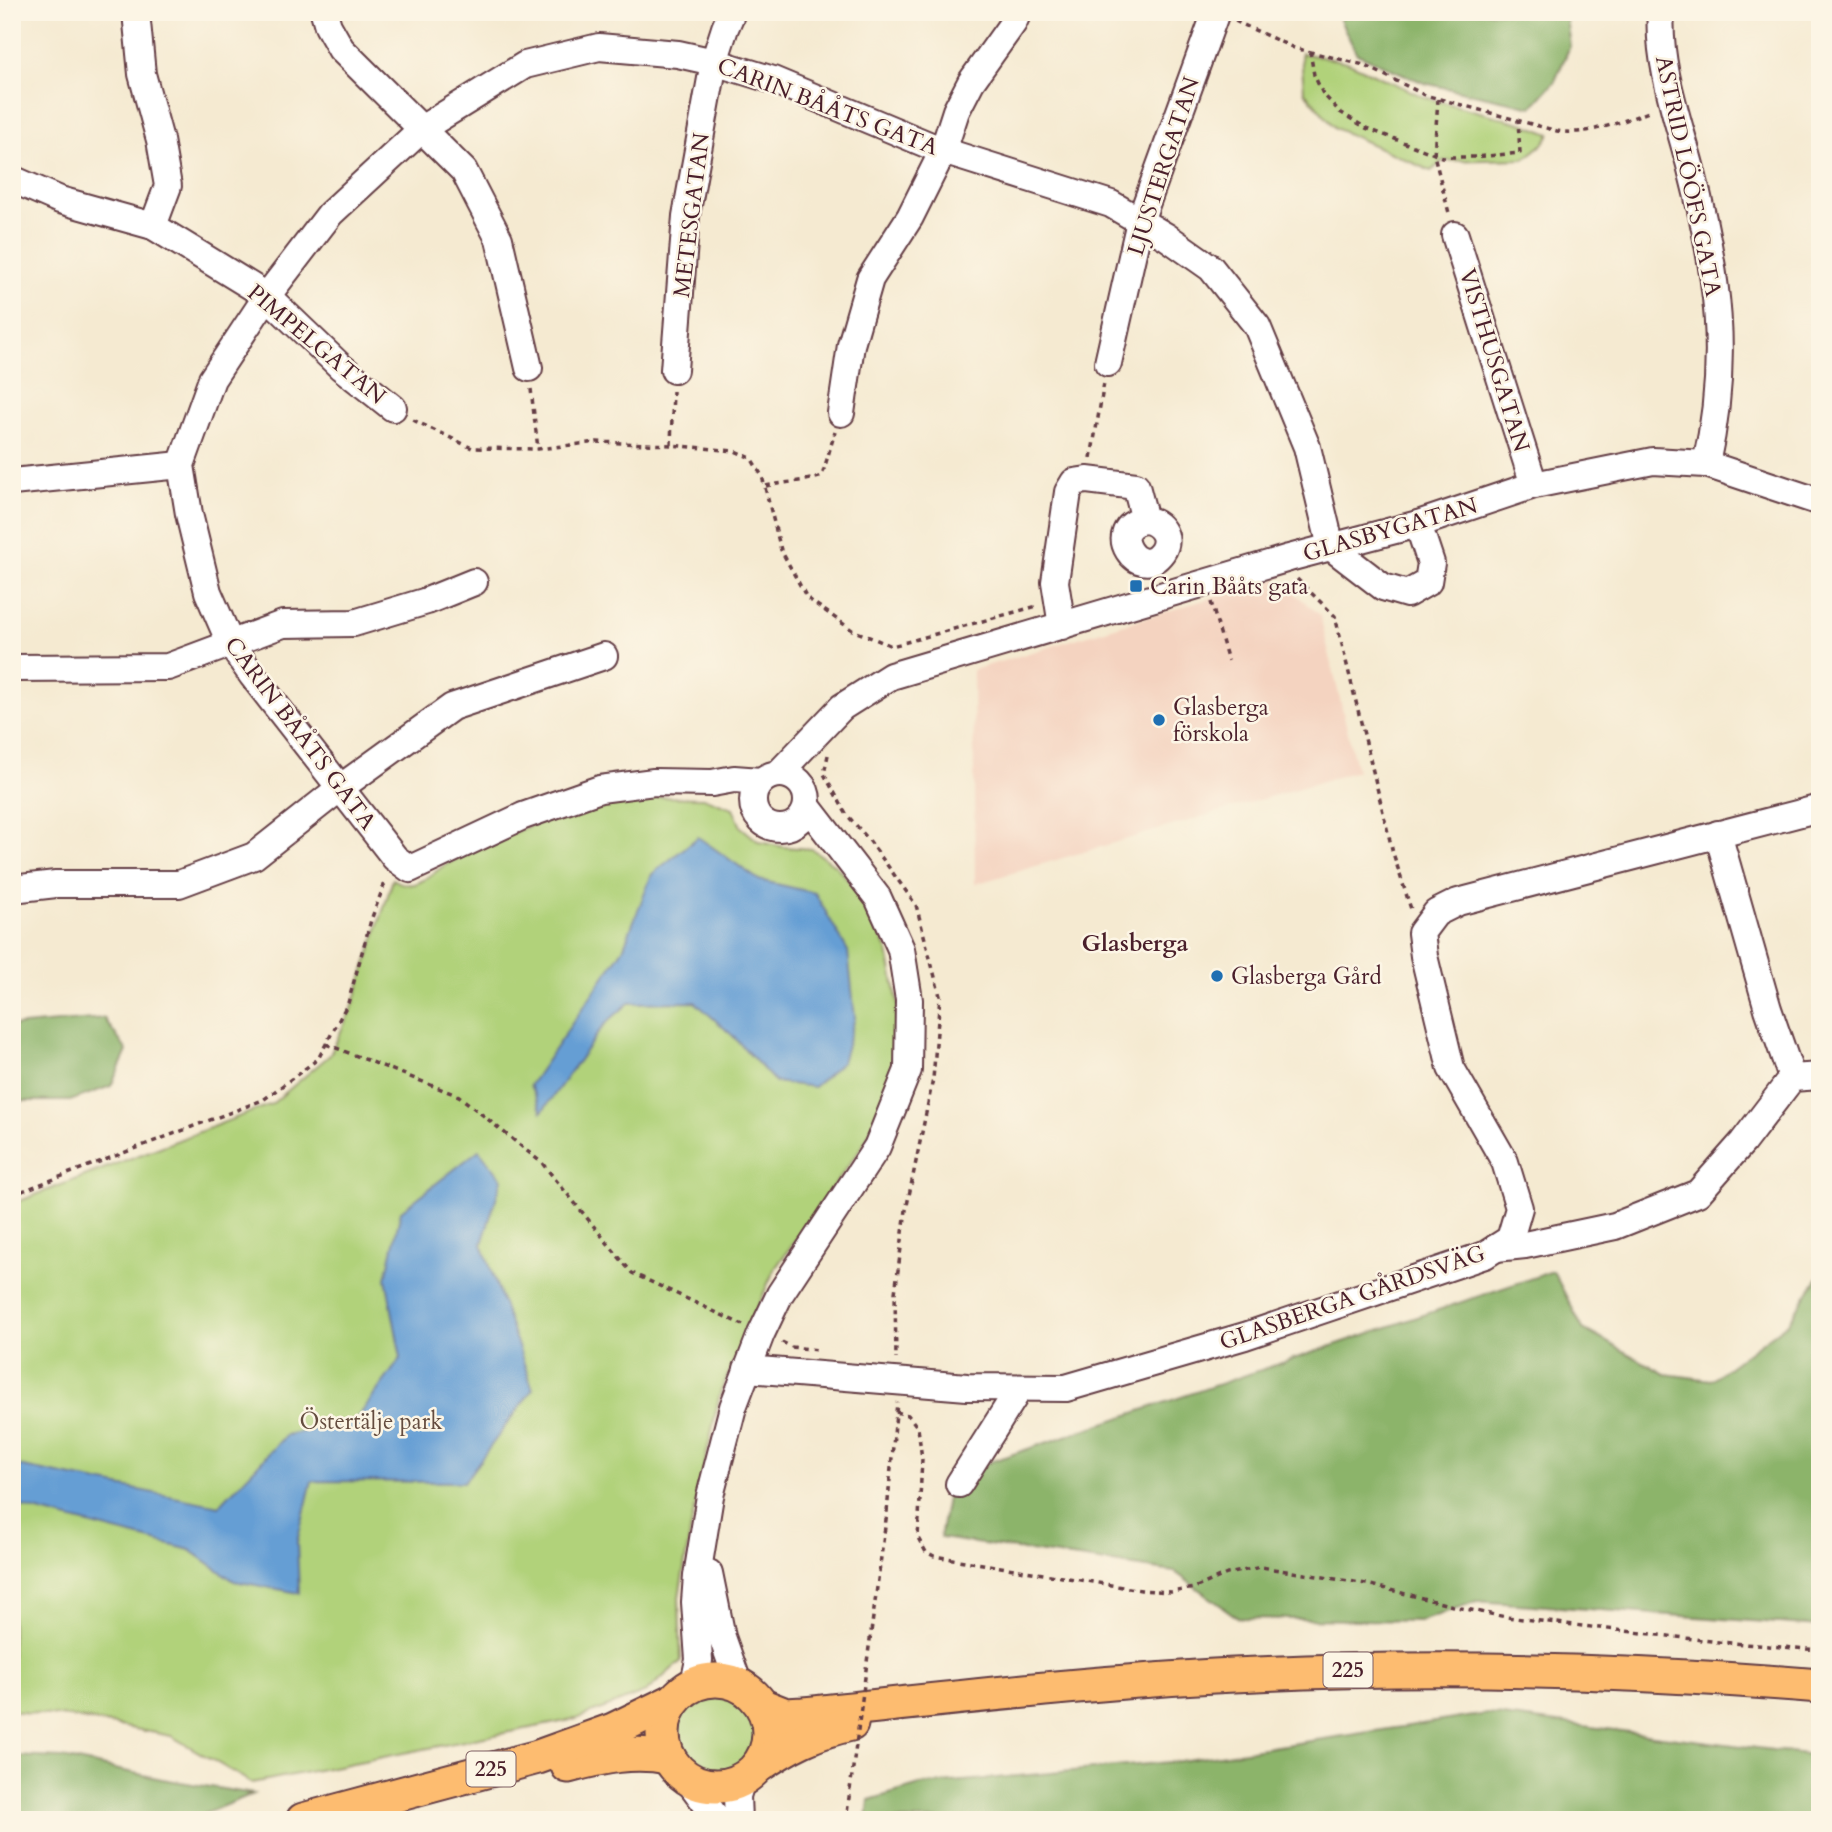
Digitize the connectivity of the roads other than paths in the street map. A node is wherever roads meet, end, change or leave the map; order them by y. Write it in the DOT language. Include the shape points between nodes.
graph roads {
  1 [pos="136,12"];
  2 [pos="324,12"];
  3 [pos="732,12"];
  4 [pos="1018,12"];
  5 [pos="1661,12"];
  6 [pos="1216,13"];
  7 [pos="715,62"];
  8 [pos="423,128"];
  9 [pos="943,151"];
  10 [pos="12,179"];
  11 [pos="1140,221"];
  12 [pos="153,226"];
  13 [pos="1455,235"];
  14 [pos="267,296"];
  15 [pos="1108,362"];
  16 [pos="529,368"];
  17 [pos="674,370"];
  18 [pos="393,408"];
  19 [pos="841,412"];
  20 [pos="1706,464"];
  21 [pos="181,465"];
  22 [pos="12,482"];
  23 [pos="1534,485"];
  24 [pos="1820,502"];
  25 [pos="1145,520"];
  26 [pos="1418,524"];
  27 [pos="1331,547"];
  28 [pos="474,582"];
  29 [pos="1060,613"];
  30 [pos="231,645"];
  31 [pos="604,656"];
  32 [pos="12,668"];
  33 [pos="825,740"];
  34 [pos="770,777"];
  35 [pos="712,783"];
  36 [pos="340,788"];
  37 [pos="805,797"];
  38 [pos="753,808"];
  39 [pos="1818,808"];
  40 [pos="787,827"];
  41 [pos="1718,834"];
  42 [pos="838,848"];
  43 [pos="12,888"];
  44 [pos="1820,1076"];
  45 [pos="1792,1078"];
  46 [pos="1496,1248"];
  47 [pos="747,1369"];
  48 [pos="1020,1389"];
  49 [pos="959,1484"];
  50 [pos="706,1530"];
  51 [pos="1820,1686"];
  52 [pos="683,1693"];
  53 [pos="751,1695"];
  54 [pos="967,1698"];
  55 [pos="677,1766"];
  56 [pos="750,1773"];
  57 [pos="303,1820"];
  58 [pos="350,1820"];
  59 [pos="718,1820"];
  60 [pos="737,1820"];
  1 -- 12 [label="street" via="142,74 168,186"];
  2 -- 8 [label="street" via="341,49"];
  3 -- 7 [label="street, METESGATAN"];
  4 -- 9 [label="street" via="971,82"];
  5 -- 20 [label="street, ASTRID LÖÖFS GATA" via="1661,50 1703,220 1719,317 1719,374"];
  6 -- 11 [label="street, LJUSTERGATAN"];
  7 -- 8 [label="street, CARIN BÅÅTS GATA" via="599,47 526,65"];
  7 -- 9 [label="street, CARIN BÅÅTS GATA" via="772,80"];
  7 -- 17 [label="street, METESGATAN" via="686,216"];
  8 -- 14 [label="street, CARIN BÅÅTS GATA" via="330,214"];
  8 -- 16 [label="street" via="464,171 499,239"];
  9 -- 11 [label="street, CARIN BÅÅTS GATA" via="1111,204"];
  9 -- 19 [label="street" via="910,217 870,279 851,345"];
  10 -- 12 [label="street, PIMPELGATAN" via="60,201"];
  11 -- 15 [label="street, LJUSTERGATAN"];
  11 -- 27 [label="street, CARIN BÅÅTS GATA" via="1211,268 1257,326 1307,447"];
  12 -- 14 [label="street, PIMPELGATAN"];
  13 -- 23 [label="street, VISTHUSGATAN"];
  14 -- 18 [label="street, PIMPELGATAN" via="341,367"];
  14 -- 21 [label="street, CARIN BÅÅTS GATA" via="212,379"];
  20 -- 23 [label="street, GLASBYGATAN" via="1653,461"];
  20 -- 24 [label="street, GLASBYGATAN"];
  21 -- 22 [label="street"];
  21 -- 30 [label="street, CARIN BÅÅTS GATA" via="208,592"];
  23 -- 26 [label="street, GLASBYGATAN"];
  25 -- 29 [label="street" via="1136,486 1074,482 1068,492 1055,582"];
  26 -- 27 [label="street, GLASBYGATAN"];
  26 -- 27 [label="street" via="1432,563 1428,582 1407,594 1383,587"];
  27 -- 29 [label="street, GLASBYGATAN"];
  28 -- 30 [label="street" via="354,623 283,625"];
  29 -- 33 [label="street, GLASBYGATAN" via="891,676 842,707"];
  30 -- 32 [label="street" via="168,667"];
  30 -- 36 [label="street, CARIN BÅÅTS GATA"];
  31 -- 36 [label="street" via="452,707"];
  33 -- 34 [label="street, GLASBYGATAN"];
  33 -- 37 [label="street"];
  34 -- 35 [label="street, CARIN BÅÅTS GATA"];
  34 -- 37 [label="street" via="793,777"];
  34 -- 38 [label="street" via="754,793"];
  35 -- 36 [label="street, CARIN BÅÅTS GATA" via="654,782 600,789 523,816 410,869 395,858"];
  35 -- 38 [label="street"];
  36 -- 43 [label="street" via="254,856 179,884"];
  37 -- 40 [label="street" via="800,819"];
  37 -- 42 [label="street"];
  38 -- 40 [label="street" via="762,822"];
  39 -- 41 [label="street"];
  40 -- 42 [label="street"];
  41 -- 45 [label="street"];
  41 -- 46 [label="street, GLASBERGA GÅRDSVÄG" via="1458,901 1436,913 1421,933 1451,1068 1505,1162 1519,1208 1510,1239"];
  42 -- 47 [label="street" via="878,898 901,948 909,1000 908,1070 877,1147 780,1294"];
  44 -- 45 [label="street"];
  45 -- 46 [label="street" via="1698,1193 1615,1226"];
  46 -- 48 [label="street, GLASBERGA GÅRDSVÄG" via="1245,1336 1066,1388"];
  47 -- 48 [label="street, GLASBERGA GÅRDSVÄG"];
  47 -- 50 [label="street" via="722,1445"];
  48 -- 49 [label="street"];
  50 -- 52 [label="street" via="695,1602 699,1660"];
  50 -- 53 [label="street" via="715,1610"];
  51 -- 54 [label="main road, 225" via="1558,1672 1380,1669 1207,1676"];
  52 -- 53 [label="main road, 225" via="721,1680"];
  52 -- 55 [label="main road" via="663,1728"];
  52 -- 57 [label="main road, 225" via="613,1730 538,1757"];
  53 -- 54 [label="main road, 225" via="786,1714"];
  53 -- 56 [label="main road" via="770,1732 767,1750"];
  54 -- 56 [label="main road, 225" via="829,1729 790,1744"];
  55 -- 56 [label="main road, 225" via="708,1786 725,1786"];
  55 -- 58 [label="main road, 225" via="649,1753 608,1756"];
  55 -- 59 [label="street"];
  56 -- 60 [label="street" via="737,1796"];
}
